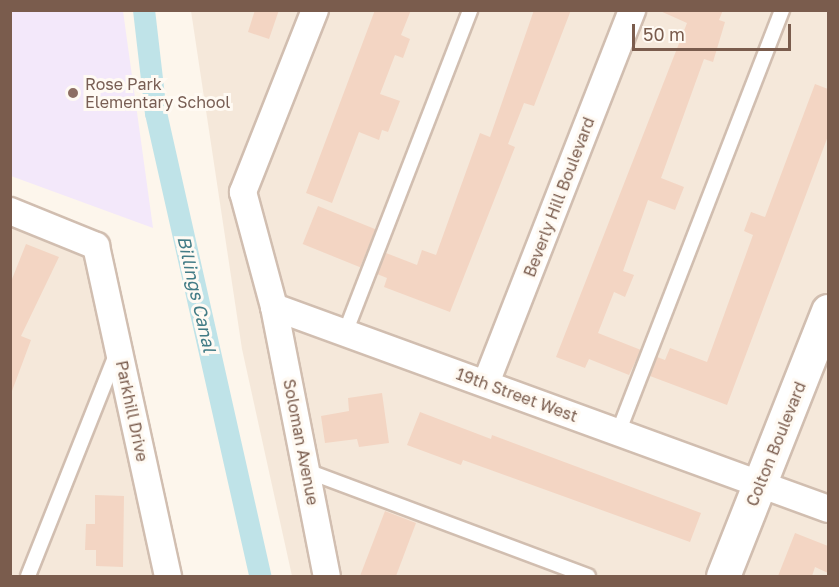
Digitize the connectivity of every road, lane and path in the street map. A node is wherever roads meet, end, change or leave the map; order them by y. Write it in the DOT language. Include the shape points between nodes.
graph roads {
  1 [pos="315,10"];
  2 [pos="470,10"];
  3 [pos="632,10"];
  4 [pos="782,10"];
  5 [pos="10,211"];
  6 [pos="274,307"];
  7 [pos="826,322"];
  8 [pos="345,333"];
  9 [pos="119,349"];
  10 [pos="486,383"];
  11 [pos="618,432"];
  12 [pos="307,471"];
  13 [pos="760,485"];
  14 [pos="828,509"];
  15 [pos="28,576"];
  16 [pos="168,576"];
  17 [pos="327,576"];
  18 [pos="588,576"];
  19 [pos="723,576"];
  1 -- 6 [label="street" via="243,192"];
  2 -- 8 [label="lane"];
  3 -- 10 [label="street, Beverly Hill Boulevard"];
  4 -- 11 [label="lane"];
  5 -- 9 [label="street, Parkhill Drive" via="96,246"];
  6 -- 8 [label="street, 19th Street West"];
  6 -- 12 [label="street, Soloman Avenue"];
  7 -- 13 [label="street, Colton Boulevard"];
  8 -- 10 [label="street, 19th Street West"];
  9 -- 15 [label="lane"];
  9 -- 16 [label="street, Parkhill Drive"];
  10 -- 11 [label="street, 19th Street West"];
  11 -- 13 [label="street, 19th Street West"];
  12 -- 17 [label="street, Soloman Avenue"];
  12 -- 18 [label="lane"];
  13 -- 14 [label="street, 19th Street West"];
  13 -- 19 [label="street, Colton Boulevard"];
}
